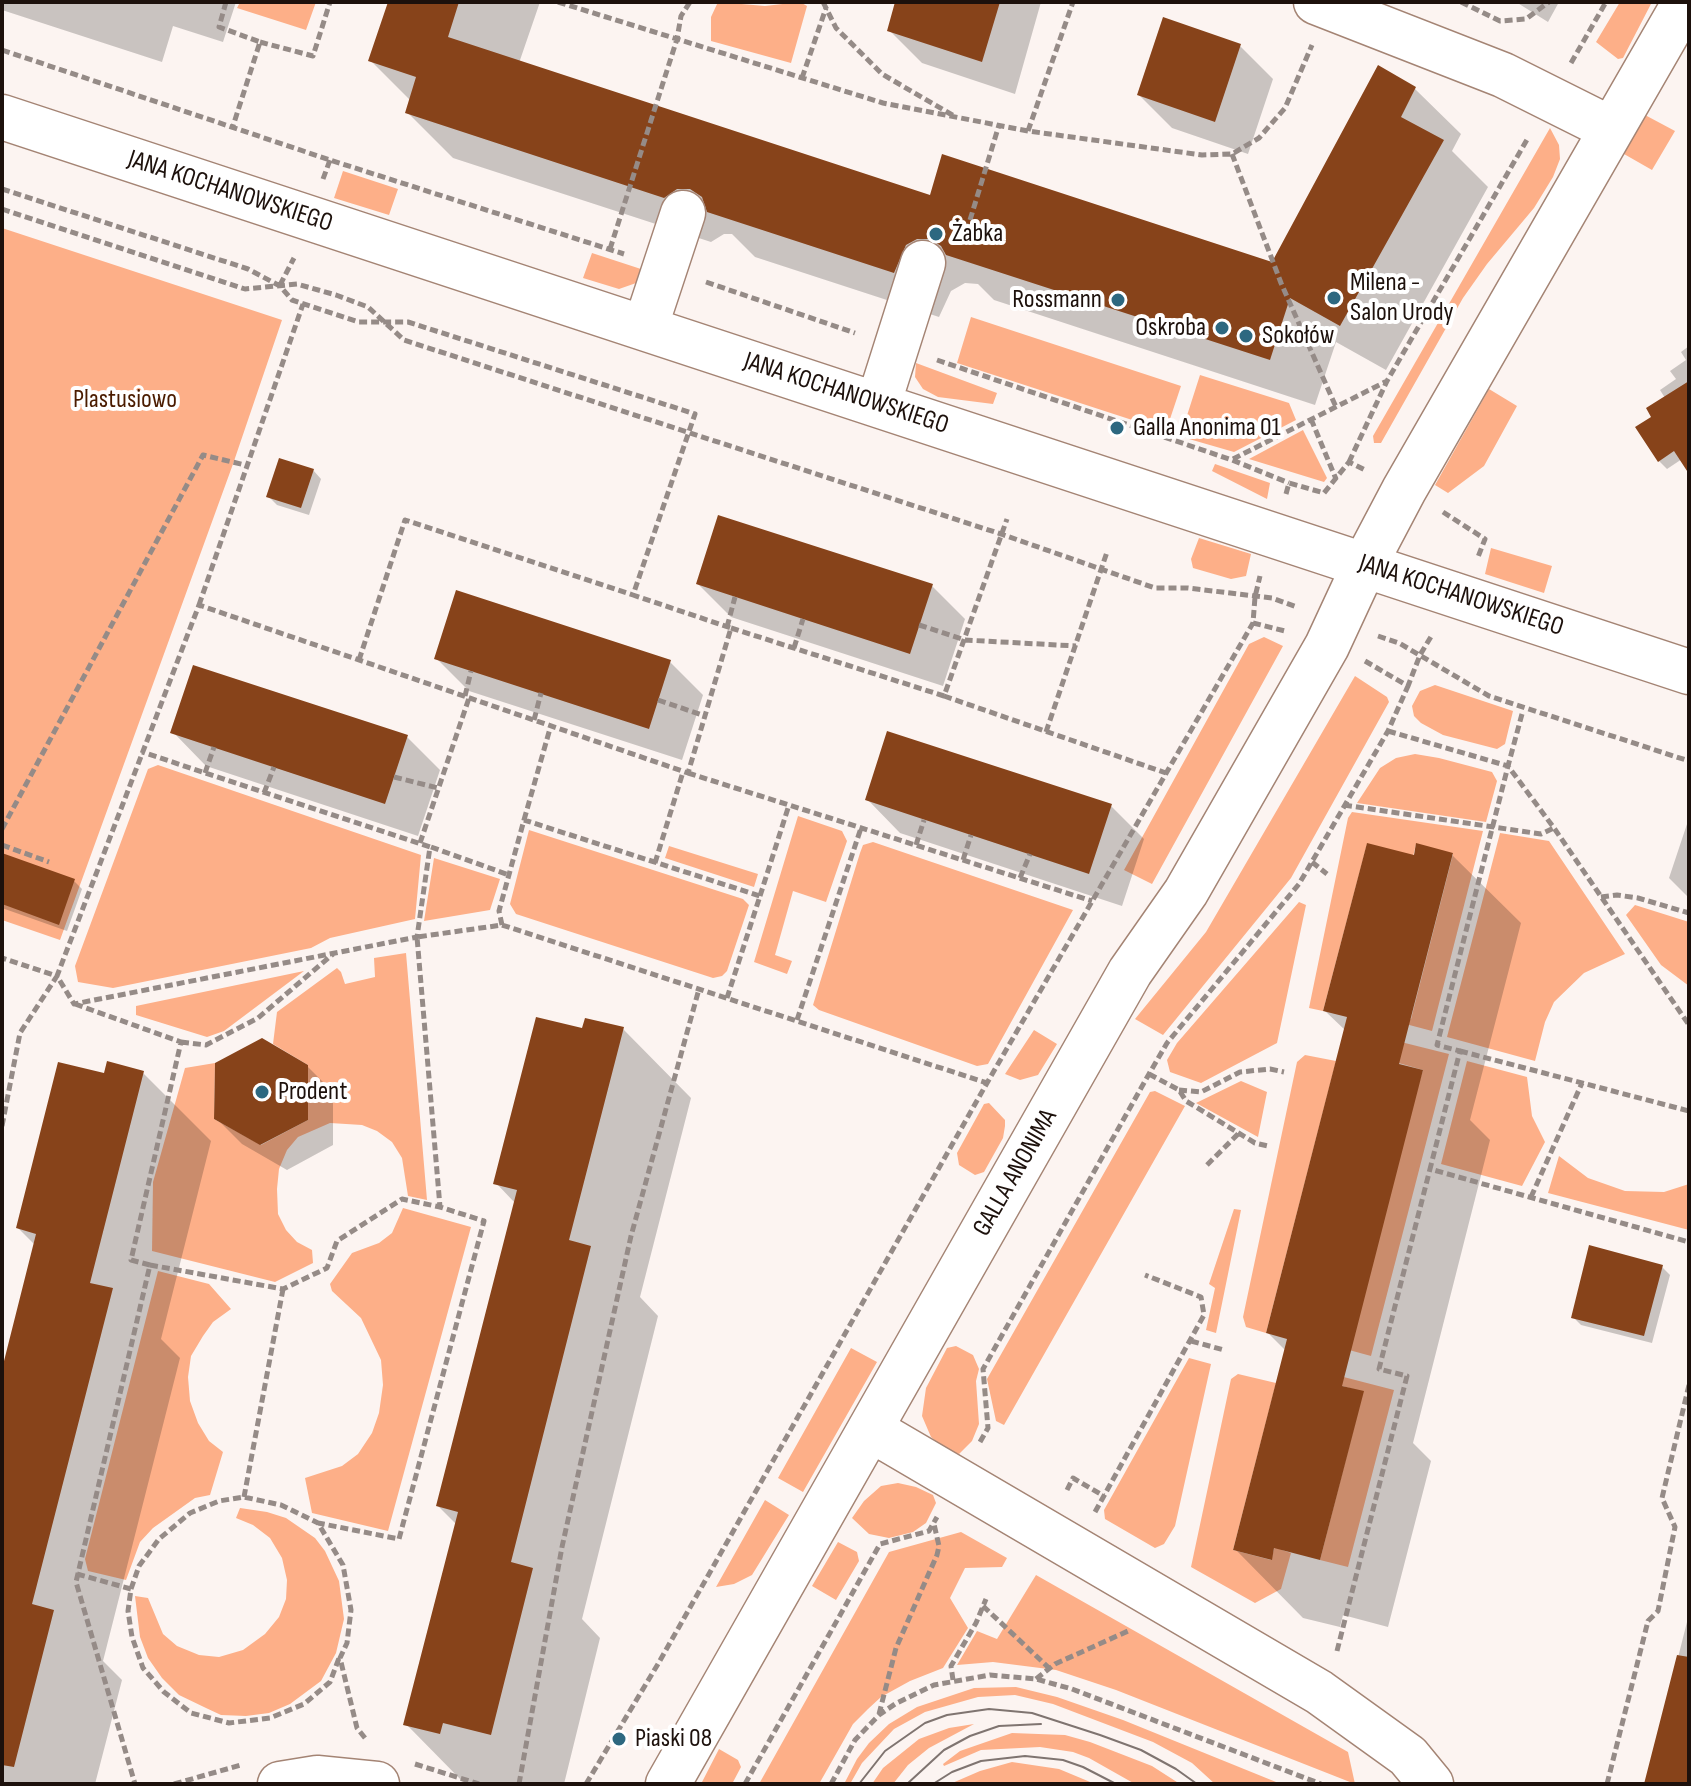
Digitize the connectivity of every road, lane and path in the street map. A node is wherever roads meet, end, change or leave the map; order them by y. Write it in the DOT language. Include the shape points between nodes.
graph roads {
  1 [pos="226,2"];
  2 [pos="330,2"];
  3 [pos="558,2"];
  4 [pos="590,2"];
  5 [pos="690,2"];
  6 [pos="1073,2"];
  7 [pos="1461,2"];
  8 [pos="1549,2"];
  9 [pos="1606,2"];
  10 [pos="1322,4"];
  11 [pos="824,5"];
  12 [pos="1685,9"];
  13 [pos="584,10"];
  14 [pos="677,39"];
  15 [pos="260,42"];
  16 [pos="2,50"];
  17 [pos="802,78"];
  18 [pos="1552,97"];
  19 [pos="2,117"];
  20 [pos="959,119"];
  21 [pos="999,125"];
  22 [pos="233,126"];
  23 [pos="1611,129"];
  24 [pos="1028,131"];
  25 [pos="1232,154"];
  26 [pos="2,189"];
  27 [pos="2,209"];
  28 [pos="683,213"];
  29 [pos="962,245"];
  30 [pos="610,249"];
  31 [pos="297,254"];
  32 [pos="923,263"];
  33 [pos="666,268"];
  34 [pos="280,286"];
  35 [pos="304,304"];
  36 [pos="386,323"];
  37 [pos="645,328"];
  38 [pos="898,347"];
  39 [pos="1387,381"];
  40 [pos="878,405"];
  41 [pos="1336,407"];
  42 [pos="1311,419"];
  43 [pos="689,433"];
  44 [pos="1232,460"];
  45 [pos="1349,462"];
  46 [pos="249,466"];
  47 [pos="1336,479"];
  48 [pos="1289,483"];
  49 [pos="1007,519"];
  50 [pos="1001,534"];
  51 [pos="1107,552"];
  52 [pos="1365,564"];
  53 [pos="1102,569"];
  54 [pos="633,595"];
  55 [pos="735,597"];
  56 [pos="199,605"];
  57 [pos="803,619"];
  58 [pos="1339,621"];
  59 [pos="1253,623"];
  60 [pos="919,625"];
  61 [pos="729,628"];
  62 [pos="965,640"];
  63 [pos="1076,646"];
  64 [pos="794,648"];
  65 [pos="359,660"];
  66 [pos="471,671"];
  67 [pos="1689,672"];
  68 [pos="1408,686"];
  69 [pos="541,693"];
  70 [pos="944,696"];
  71 [pos="467,697"];
  72 [pos="658,700"];
  73 [pos="1522,714"];
  74 [pos="705,716"];
  75 [pos="534,720"];
  76 [pos="551,725"];
  77 [pos="1388,731"];
  78 [pos="1046,732"];
  79 [pos="214,747"];
  80 [pos="142,752"];
  81 [pos="1689,761"];
  82 [pos="1508,766"];
  83 [pos="274,767"];
  84 [pos="686,772"];
  85 [pos="205,773"];
  86 [pos="1166,773"];
  87 [pos="394,777"];
  88 [pos="438,788"];
  89 [pos="264,793"];
  90 [pos="789,805"];
  91 [pos="1344,805"];
  92 [pos="524,820"];
  93 [pos="924,820"];
  94 [pos="861,828"];
  95 [pos="1491,828"];
  96 [pos="1554,828"];
  97 [pos="2,829"];
  98 [pos="971,835"];
  99 [pos="420,843"];
  100 [pos="2,845"];
  101 [pos="916,845"];
  102 [pos="430,847"];
  103 [pos="1030,854"];
  104 [pos="963,860"];
  105 [pos="49,862"];
  106 [pos="1312,862"];
  107 [pos="655,863"];
  108 [pos="1327,874"];
  109 [pos="509,875"];
  110 [pos="1020,878"];
  111 [pos="760,896"];
  112 [pos="1601,897"];
  113 [pos="1092,901"];
  114 [pos="1689,913"];
  115 [pos="502,925"];
  116 [pos="417,937"];
  117 [pos="334,953"];
  118 [pos="2,958"];
  119 [pos="57,976"];
  120 [pos="699,989"];
  121 [pos="727,998"];
  122 [pos="74,1004"];
  123 [pos="797,1020"];
  124 [pos="1689,1025"];
  125 [pos="181,1042"];
  126 [pos="1460,1051"];
  127 [pos="1284,1072"];
  128 [pos="1149,1074"];
  129 [pos="987,1083"];
  130 [pos="1582,1083"];
  131 [pos="1179,1090"];
  132 [pos="1689,1111"];
  133 [pos="2,1126"];
  134 [pos="1239,1133"];
  135 [pos="1268,1146"];
  136 [pos="1207,1165"];
  137 [pos="1430,1169"];
  138 [pos="1531,1197"];
  139 [pos="440,1207"];
  140 [pos="1689,1242"];
  141 [pos="150,1265"];
  142 [pos="1145,1275"];
  143 [pos="283,1289"];
  144 [pos="1191,1341"];
  145 [pos="1224,1350"];
  146 [pos="1689,1385"];
  147 [pos="870,1429"];
  148 [pos="958,1481"];
  149 [pos="1067,1490"];
  150 [pos="1104,1496"];
  151 [pos="244,1497"];
  152 [pos="1092,1518"];
  153 [pos="318,1523"];
  154 [pos="934,1523"];
  155 [pos="77,1574"];
  156 [pos="131,1589"];
  157 [pos="986,1599"];
  158 [pos="983,1606"];
  159 [pos="1176,1609"];
  160 [pos="340,1658"];
  161 [pos="1049,1668"];
  162 [pos="1036,1679"];
  163 [pos="953,1680"];
  164 [pos="1315,1690"];
  165 [pos="879,1715"];
  166 [pos="376,1766"];
  167 [pos="135,1784"];
  168 [pos="280,1784"];
  169 [pos="519,1784"];
  170 [pos="586,1784"];
  171 [pos="668,1784"];
  172 [pos="745,1784"];
  173 [pos="831,1784"];
  174 [pos="1321,1784"];
  175 [pos="1431,1784"];
  176 [pos="1607,1784"];
  1 -- 15 [label="path" via="219,27"];
  2 -- 15 [label="path" via="313,56"];
  3 -- 13 [label="path"];
  4 -- 13 [label="path"];
  5 -- 14 [label="path"];
  6 -- 24 [label="path"];
  7 -- 8 [label="path" via="1500,21 1526,19"];
  9 -- 18 [label="path"];
  10 -- 18 [label="street"];
  10 -- 25 [label="path" via="1285,108 1259,138"];
  11 -- 17 [label="path"];
  11 -- 20 [label="path" via="836,28 882,74"];
  12 -- 23 [label="street, GALLA ANONIMA"];
  13 -- 14 [label="path"];
  14 -- 17 [label="path"];
  14 -- 30 [label="path"];
  15 -- 22 [label="path"];
  16 -- 22 [label="path"];
  17 -- 20 [label="path"];
  18 -- 23 [label="street"];
  18 -- 39 [label="path"];
  19 -- 37 [label="street, JANA KOCHANOWSKIEGO"];
  20 -- 21 [label="path"];
  21 -- 24 [label="path"];
  21 -- 29 [label="path"];
  22 -- 30 [label="path"];
  23 -- 52 [label="street, GALLA ANONIMA"];
  24 -- 25 [label="path" via="1153,150"];
  25 -- 41 [label="path"];
  26 -- 34 [label="path" via="248,269"];
  27 -- 34 [label="path" via="245,289"];
  28 -- 33 [label="street"];
  30 -- 33 [label="path"];
  31 -- 34 [label="path"];
  32 -- 38 [label="street"];
  33 -- 37 [label="street"];
  33 -- 38 [label="path"];
  34 -- 35 [label="path"];
  34 -- 36 [label="path" via="297,284 358,303"];
  35 -- 36 [label="path" via="359,322"];
  35 -- 46 [label="path"];
  36 -- 43 [label="path" via="404,340"];
  36 -- 43 [label="path" via="408,322 695,414"];
  37 -- 40 [label="street, JANA KOCHANOWSKIEGO"];
  38 -- 40 [label="street"];
  38 -- 44 [label="path"];
  39 -- 41 [label="path"];
  39 -- 45 [label="path"];
  40 -- 52 [label="street, JANA KOCHANOWSKIEGO"];
  41 -- 42 [label="path"];
  42 -- 44 [label="path"];
  42 -- 47 [label="path"];
  43 -- 50 [label="path"];
  43 -- 54 [label="path"];
  44 -- 48 [label="path"];
  46 -- 56 [label="path"];
  46 -- 97 [label="path" via="203,455"];
  49 -- 50 [label="path"];
  50 -- 53 [label="path"];
  50 -- 62 [label="path"];
  51 -- 53 [label="path"];
  52 -- 58 [label="street, GALLA ANONIMA"];
  52 -- 67 [label="street, JANA KOCHANOWSKIEGO"];
  53 -- 58 [label="path" via="1155,588 1272,598"];
  53 -- 63 [label="path"];
  54 -- 61 [label="path"];
  54 -- 65 [label="path" via="405,520"];
  55 -- 61 [label="path"];
  56 -- 65 [label="path"];
  56 -- 80 [label="path"];
  57 -- 64 [label="path"];
  58 -- 81 [label="path" via="1399,643 1489,696"];
  58 -- 147 [label="street, GALLA ANONIMA" via="1186,892 1130,972"];
  59 -- 86 [label="path"];
  60 -- 62 [label="path"];
  61 -- 64 [label="path"];
  61 -- 74 [label="path"];
  62 -- 63 [label="path"];
  62 -- 70 [label="path"];
  63 -- 78 [label="path"];
  64 -- 70 [label="path"];
  65 -- 71 [label="path"];
  66 -- 71 [label="path"];
  68 -- 77 [label="path"];
  69 -- 75 [label="path"];
  70 -- 78 [label="path"];
  71 -- 75 [label="path"];
  71 -- 88 [label="path"];
  72 -- 74 [label="path"];
  73 -- 82 [label="path"];
  74 -- 84 [label="path"];
  75 -- 76 [label="path"];
  76 -- 84 [label="path"];
  76 -- 92 [label="path"];
  77 -- 82 [label="path"];
  77 -- 91 [label="path"];
  78 -- 86 [label="path"];
  79 -- 85 [label="path"];
  80 -- 85 [label="path"];
  80 -- 119 [label="path"];
  82 -- 95 [label="path"];
  82 -- 96 [label="path"];
  83 -- 89 [label="path"];
  84 -- 90 [label="path"];
  84 -- 107 [label="path"];
  85 -- 89 [label="path"];
  86 -- 113 [label="path"];
  87 -- 88 [label="path"];
  88 -- 99 [label="path"];
  89 -- 99 [label="path"];
  90 -- 94 [label="path"];
  90 -- 111 [label="path"];
  91 -- 95 [label="path"];
  91 -- 106 [label="path"];
  92 -- 107 [label="path"];
  92 -- 109 [label="path"];
  93 -- 101 [label="path"];
  94 -- 101 [label="path"];
  94 -- 123 [label="path"];
  95 -- 96 [label="path" via="1541,834"];
  95 -- 126 [label="path" via="1437,1045"];
  96 -- 112 [label="path"];
  98 -- 104 [label="path"];
  99 -- 102 [label="path"];
  100 -- 105 [label="path"];
  101 -- 104 [label="path"];
  102 -- 109 [label="path"];
  102 -- 116 [label="path"];
  103 -- 110 [label="path"];
  104 -- 110 [label="path"];
  106 -- 108 [label="path"];
  106 -- 128 [label="path" via="1272,919 1167,1043"];
  107 -- 111 [label="path"];
  109 -- 115 [label="path" via="499,911"];
  110 -- 113 [label="path"];
  111 -- 121 [label="path"];
  112 -- 114 [label="path" via="1638,898"];
  112 -- 124 [label="path"];
  113 -- 129 [label="path"];
  115 -- 116 [label="path"];
  115 -- 120 [label="path"];
  116 -- 117 [label="path"];
  116 -- 139 [label="path"];
  117 -- 122 [label="path"];
  117 -- 125 [label="path" via="258,1018 206,1045"];
  118 -- 119 [label="path"];
  119 -- 122 [label="path"];
  119 -- 133 [label="path" via="20,1033"];
  120 -- 121 [label="path"];
  120 -- 169 [label="path" via="631,1236 562,1547"];
  121 -- 123 [label="path"];
  122 -- 125 [label="path"];
  123 -- 129 [label="path"];
  125 -- 141 [label="path" via="131,1260"];
  126 -- 130 [label="path"];
  126 -- 137 [label="path"];
  127 -- 131 [label="path" via="1240,1072 1201,1092"];
  128 -- 131 [label="path"];
  128 -- 148 [label="path" via="983,1369 988,1428"];
  129 -- 170 [label="path"];
  130 -- 132 [label="path"];
  130 -- 138 [label="path"];
  131 -- 134 [label="path" via="1186,1101"];
  134 -- 135 [label="path"];
  134 -- 136 [label="path"];
  137 -- 138 [label="path"];
  137 -- 164 [label="path" via="1379,1369 1407,1376 1335,1658"];
  138 -- 140 [label="path"];
  139 -- 143 [label="path" via="402,1199 337,1241 327,1268"];
  139 -- 153 [label="path" via="484,1221 399,1539"];
  141 -- 143 [label="path"];
  141 -- 155 [label="path"];
  142 -- 144 [label="path" via="1201,1297 1204,1315"];
  143 -- 151 [label="path"];
  144 -- 145 [label="path"];
  144 -- 150 [label="path"];
  146 -- 176 [label="path" via="1662,1498 1675,1527 1658,1611 1648,1621"];
  147 -- 148 [label="street"];
  147 -- 171 [label="street, GALLA ANONIMA"];
  148 -- 154 [label="path"];
  148 -- 159 [label="street"];
  149 -- 150 [label="path" via="1073,1478"];
  150 -- 152 [label="path"];
  151 -- 153 [label="path" via="281,1505"];
  151 -- 156 [label="path" via="190,1513 159,1539 139,1566"];
  153 -- 160 [label="path" via="343,1565 351,1610"];
  154 -- 165 [label="path" via="937,1555 896,1648"];
  154 -- 172 [label="path" via="929,1531 880,1544"];
  155 -- 156 [label="path"];
  155 -- 167 [label="path"];
  156 -- 160 [label="path" via="128,1611 143,1668 191,1713 229,1723 270,1718 304,1704 330,1682"];
  157 -- 158 [label="path"];
  158 -- 161 [label="path"];
  158 -- 163 [label="path" via="951,1666"];
  159 -- 161 [label="path"];
  159 -- 164 [label="street"];
  160 -- 166 [label="path" via="357,1728"];
  161 -- 162 [label="path"];
  162 -- 163 [label="path" via="990,1675"];
  162 -- 174 [label="path"];
  163 -- 165 [label="path"];
  164 -- 175 [label="street" via="1408,1756"];
  165 -- 173 [label="path" via="850,1747"];
  166 -- 168 [label="street"];
}
